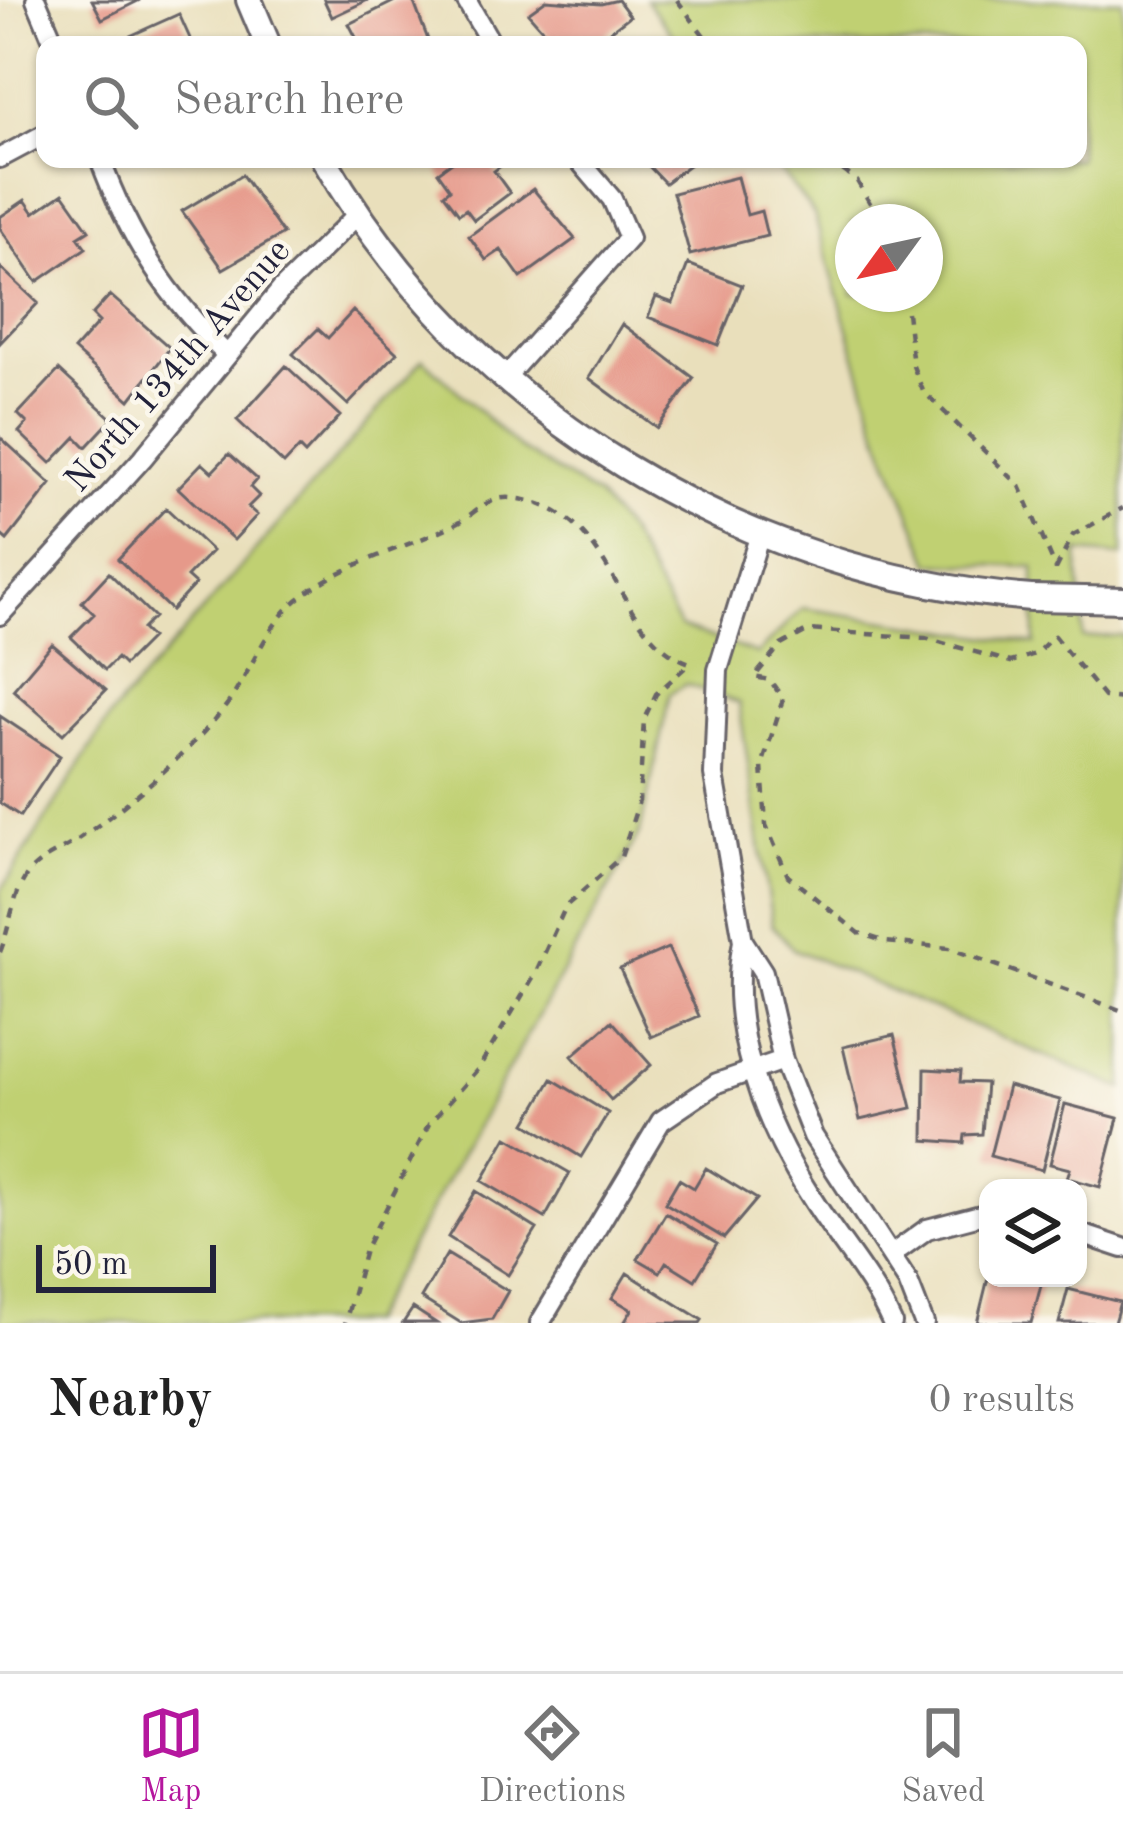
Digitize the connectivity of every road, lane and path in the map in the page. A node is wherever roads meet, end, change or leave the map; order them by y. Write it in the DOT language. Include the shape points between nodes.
graph roads {
  1 [pos="36,0"];
  2 [pos="249,0"];
  3 [pos="466,0"];
  4 [pos="676,0"];
  5 [pos="51,36"];
  6 [pos="264,36"];
  7 [pos="487,36"];
  8 [pos="703,36"];
  9 [pos="36,139"];
  10 [pos="0,158"];
  11 [pos="103,168"];
  12 [pos="330,168"];
  13 [pos="586,168"];
  14 [pos="839,168"];
  15 [pos="870,204"];
  16 [pos="358,214"];
  17 [pos="907,312"];
  18 [pos="227,356"];
  19 [pos="502,380"];
  20 [pos="1123,508"];
  21 [pos="760,534"];
  22 [pos="1123,600"];
  23 [pos="0,615"];
  24 [pos="1123,699"];
  25 [pos="743,941"];
  26 [pos="0,952"];
  27 [pos="1123,1011"];
  28 [pos="783,1060"];
  29 [pos="753,1069"];
  30 [pos="979,1215"];
  31 [pos="1087,1236"];
  32 [pos="1123,1248"];
  33 [pos="891,1255"];
  34 [pos="345,1323"];
  35 [pos="540,1323"];
  36 [pos="892,1323"];
  37 [pos="924,1323"];
  1 -- 5 [label="street"];
  2 -- 6 [label="street"];
  3 -- 7 [label="street"];
  4 -- 8 [label="path"];
  9 -- 10 [label="street"];
  11 -- 18 [label="street" via="151,270"];
  12 -- 16 [label="street"];
  13 -- 19 [label="street" via="612,199 628,238"];
  14 -- 15 [label="path"];
  16 -- 18 [label="street, North 134th Avenue"];
  16 -- 19 [label="street"];
  17 -- 20 [label="path" via="923,391 1020,486 1057,569 1073,535"];
  18 -- 23 [label="street, North 134th Avenue"];
  19 -- 21 [label="street" via="629,472"];
  21 -- 22 [label="street, bridge" via="916,584"];
  21 -- 25 [label="street" via="717,691 714,775"];
  24 -- 27 [label="path" via="1104,697 1054,636 1011,662 926,638 809,630 781,645 754,676 770,680 783,699 762,766 766,825 788,875 859,933 950,948"];
  25 -- 28 [label="street" via="763,972"];
  25 -- 29 [label="street" via="734,984"];
  26 -- 34 [label="path" via="23,880 221,712 298,599 484,503 508,497 580,527 652,639 690,663 656,694 644,719 640,801 621,857 566,907 478,1069 429,1124 365,1250"];
  28 -- 29 [label="street"];
  28 -- 33 [label="street" via="813,1136"];
  29 -- 35 [label="street" via="702,1091 662,1121"];
  29 -- 36 [label="street" via="808,1194"];
  30 -- 33 [label="street" via="927,1228"];
  31 -- 32 [label="street"];
  33 -- 37 [label="street"];
}
